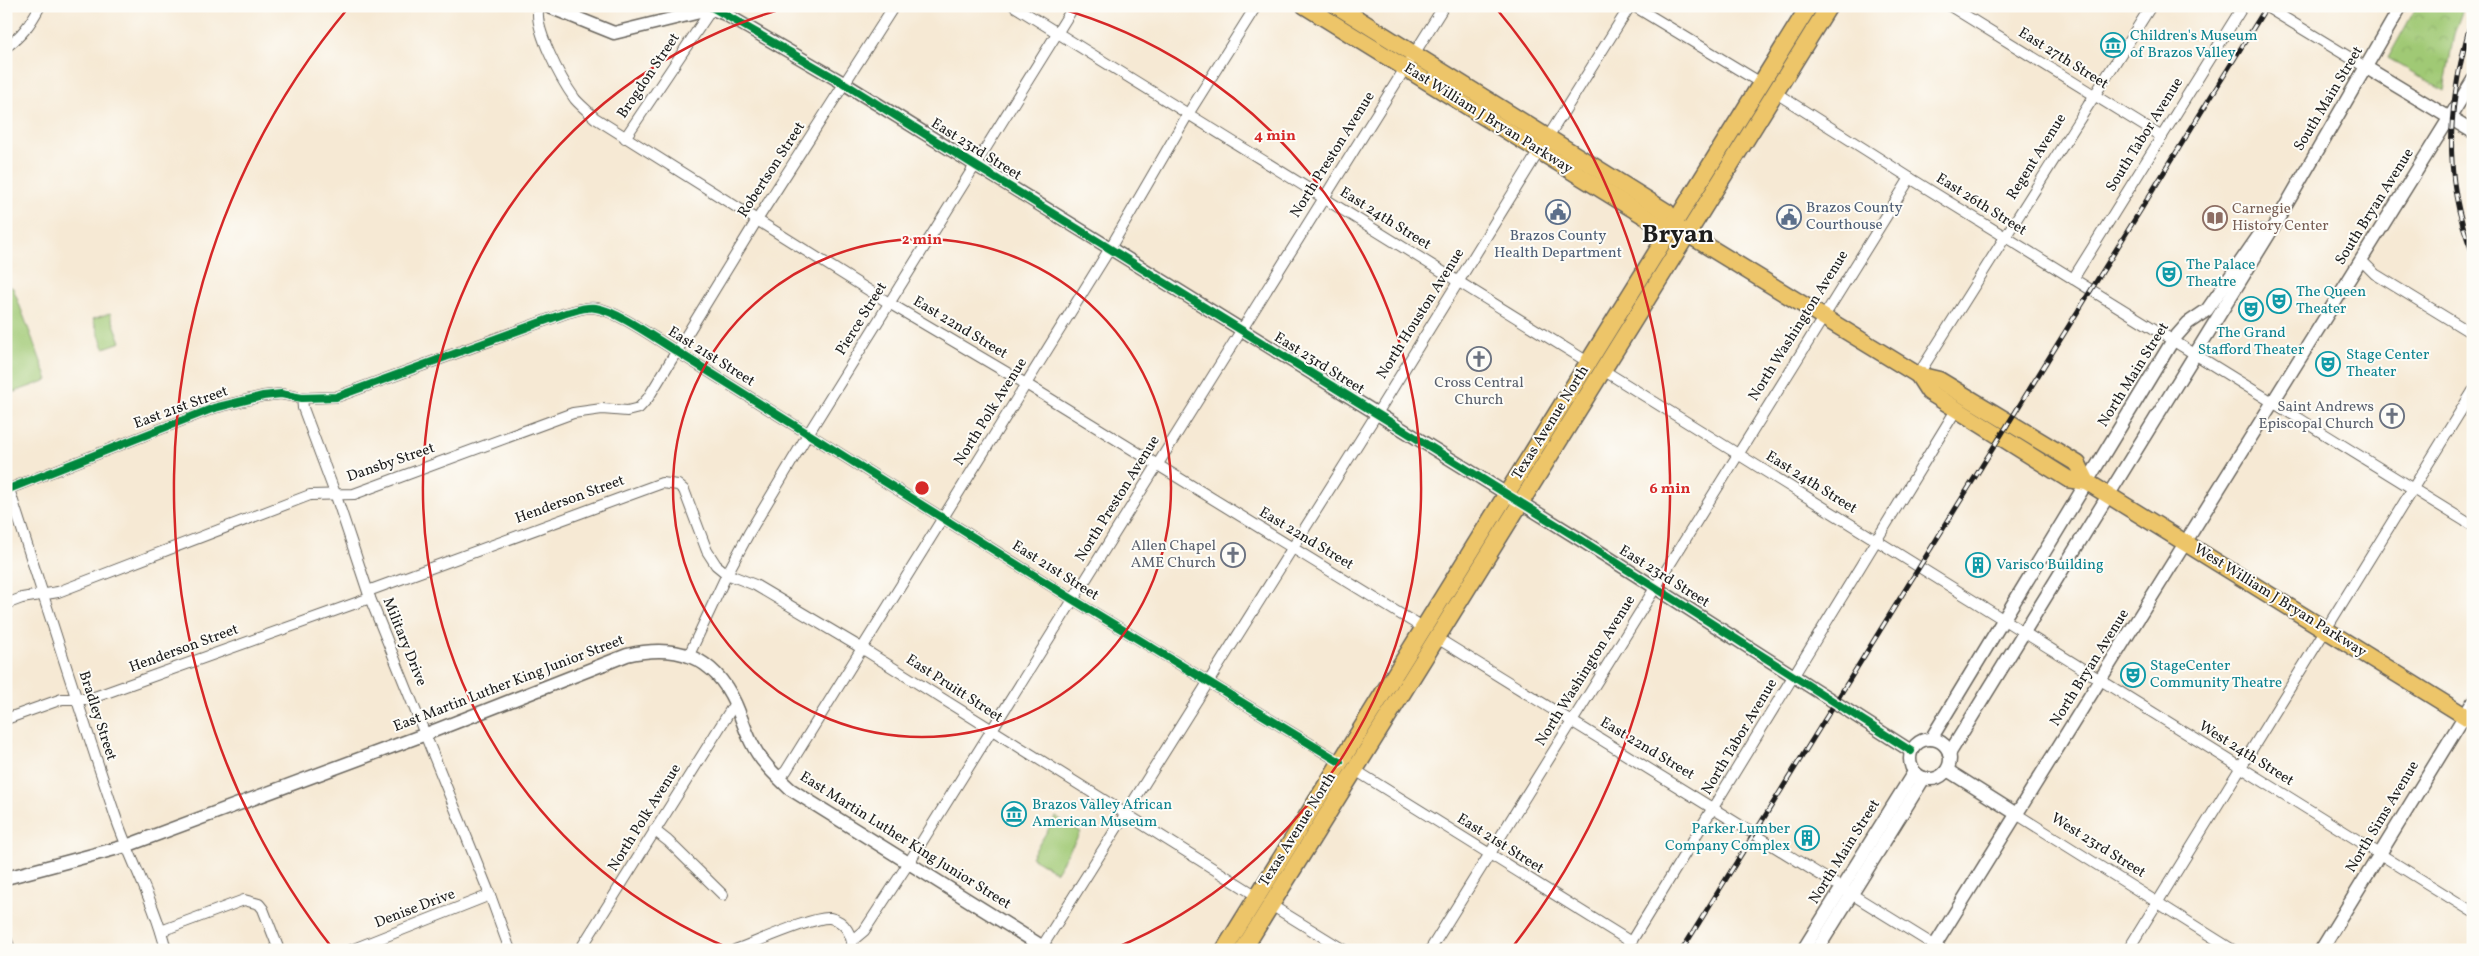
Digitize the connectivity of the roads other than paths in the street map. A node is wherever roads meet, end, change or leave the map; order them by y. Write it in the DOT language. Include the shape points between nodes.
graph roads {
  1 [pos="40,6"];
  2 [pos="539,6"];
  3 [pos="547,6"];
  4 [pos="894,6"];
  5 [pos="1014,6"];
  6 [pos="1074,6"];
  7 [pos="1256,6"];
  8 [pos="1305,6"];
  9 [pos="1337,6"];
  10 [pos="1444,6"];
  11 [pos="1630,6"];
  12 [pos="1634,6"];
  13 [pos="1809,6"];
  14 [pos="1829,6"];
  15 [pos="1950,6"];
  16 [pos="2151,6"];
  17 [pos="2243,6"];
  18 [pos="2265,6"];
  19 [pos="2401,6"];
  20 [pos="711,7"];
  21 [pos="1058,33"];
  22 [pos="6,47"];
  23 [pos="1410,61"];
  24 [pos="2367,68"];
  25 [pos="2473,80"];
  26 [pos="1761,83"];
  27 [pos="845,84"];
  28 [pos="1776,92"];
  29 [pos="2094,96"];
  30 [pos="1188,114"];
  31 [pos="2451,118"];
  32 [pos="2473,132"];
  33 [pos="2162,137"];
  34 [pos="625,138"];
  35 [pos="1544,144"];
  36 [pos="976,166"];
  37 [pos="1910,178"];
  38 [pos="1323,198"];
  39 [pos="2284,207"];
  40 [pos="757,220"];
  41 [pos="1680,229"];
  42 [pos="2005,237"];
  43 [pos="1109,250"];
  44 [pos="2361,260"];
  45 [pos="2073,280"];
  46 [pos="1459,283"];
  47 [pos="889,303"];
  48 [pos="1823,317"];
  49 [pos="1241,332"];
  50 [pos="2473,334"];
  51 [pos="2173,340"];
  52 [pos="676,351"];
  53 [pos="2195,354"];
  54 [pos="1588,362"];
  55 [pos="1603,370"];
  56 [pos="1918,376"];
  57 [pos="1026,384"];
  58 [pos="2473,391"];
  59 [pos="302,398"];
  60 [pos="2272,402"];
  61 [pos="1956,410"];
  62 [pos="1376,415"];
  63 [pos="808,434"];
  64 [pos="1736,454"];
  65 [pos="1157,466"];
  66 [pos="2087,482"];
  67 [pos="670,483"];
  68 [pos="8,489"];
  69 [pos="2414,489"];
  70 [pos="2109,495"];
  71 [pos="336,496"];
  72 [pos="1514,499"];
  73 [pos="943,517"];
  74 [pos="2473,526"];
  75 [pos="1876,542"];
  76 [pos="2186,543"];
  77 [pos="1292,548"];
  78 [pos="727,574"];
  79 [pos="1655,588"];
  80 [pos="43,595"];
  81 [pos="369,595"];
  82 [pos="1072,599"];
  83 [pos="6,604"];
  84 [pos="2003,621"];
  85 [pos="1423,628"];
  86 [pos="2327,630"];
  87 [pos="2024,634"];
  88 [pos="1437,638"];
  89 [pos="863,649"];
  90 [pos="689,655"];
  91 [pos="1794,676"];
  92 [pos="2100,681"];
  93 [pos="1210,682"];
  94 [pos="75,698"];
  95 [pos="735,703"];
  96 [pos="2470,713"];
  97 [pos="6,719"];
  98 [pos="1572,721"];
  99 [pos="992,731"];
  100 [pos="426,734"];
  101 [pos="1931,739"];
  102 [pos="1911,751"];
  103 [pos="1949,754"];
  104 [pos="1340,762"];
  105 [pos="2241,768"];
  106 [pos="1355,770"];
  107 [pos="1947,770"];
  108 [pos="1919,775"];
  109 [pos="778,778"];
  110 [pos="1713,807"];
  111 [pos="1124,813"];
  112 [pos="2018,815"];
  113 [pos="654,830"];
  114 [pos="126,846"];
  115 [pos="1488,855"];
  116 [pos="2380,855"];
  117 [pos="908,864"];
  118 [pos="6,878"];
  119 [pos="1846,891"];
  120 [pos="723,894"];
  121 [pos="490,895"];
  122 [pos="1257,896"];
  123 [pos="2158,903"];
  124 [pos="1271,905"];
  125 [pos="2473,912"];
  126 [pos="161,931"];
  127 [pos="6,938"];
  128 [pos="852,945"];
  129 [pos="1628,946"];
  130 [pos="1936,948"];
  131 [pos="1044,949"];
  132 [pos="10,950"];
  133 [pos="166,950"];
  134 [pos="279,950"];
  135 [pos="351,950"];
  136 [pos="510,950"];
  137 [pos="580,950"];
  138 [pos="735,950"];
  139 [pos="1224,950"];
  140 [pos="1243,950"];
  141 [pos="1344,950"];
  142 [pos="1430,950"];
  143 [pos="1803,950"];
  144 [pos="1817,950"];
  145 [pos="2128,950"];
  146 [pos="2233,950"];
  147 [pos="2321,950"];
  1 -- 22 [label="street" via="17,40"];
  2 -- 34 [label="street, East 22nd Street" via="536,20 564,83 595,118"];
  3 -- 20 [label="street" via="614,33"];
  4 -- 27 [label="street, Robertson Street"];
  5 -- 21 [label="street, East 24th Street"];
  6 -- 21 [label="street, Pierce Street"];
  7 -- 30 [label="street, North Polk Avenue"];
  8 -- 23 [label="main road, East William J Bryan Parkway"];
  9 -- 23 [label="main road, East William J Bryan Parkway"];
  10 -- 23 [label="street, North Preston Avenue"];
  11 -- 35 [label="street, North Houston Avenue"];
  12 -- 26 [label="street"];
  13 -- 26 [label="main road, Texas Avenue North"];
  14 -- 28 [label="main road, Texas Avenue North"];
  15 -- 29 [label="street, East 27th Street"];
  16 -- 29 [label="street, Regent Avenue"];
  17 -- 33 [label="street, South Tabor Avenue"];
  18 -- 24 [label="street"];
  19 -- 24 [label="street, South Main Street"];
  20 -- 27 [label="street, East 23rd Street"];
  20 -- 34 [label="street, Brogdon Street"];
  21 -- 30 [label="street, East 24th Street"];
  21 -- 36 [label="street, Pierce Street"];
  23 -- 35 [label="main road, East William J Bryan Parkway"];
  23 -- 38 [label="street, North Preston Avenue"];
  24 -- 31 [label="street"];
  24 -- 39 [label="street, South Main Street"];
  25 -- 31 [label="street, South Bryan Avenue"];
  26 -- 41 [label="main road, Texas Avenue North"];
  27 -- 36 [label="street, East 23rd Street"];
  27 -- 40 [label="street, Robertson Street"];
  28 -- 37 [label="street, East 26th Street"];
  28 -- 41 [label="main road, Texas Avenue North"];
  29 -- 33 [label="street, East 27th Street"];
  29 -- 42 [label="street, Regent Avenue"];
  30 -- 38 [label="street, East 24th Street"];
  30 -- 43 [label="street, North Polk Avenue"];
  31 -- 32 [label="street"];
  31 -- 44 [label="street, South Bryan Avenue"];
  33 -- 45 [label="street, South Tabor Avenue"];
  34 -- 40 [label="street, East 22nd Street"];
  35 -- 41 [label="main road, East William J Bryan Parkway" via="1667,212"];
  35 -- 46 [label="street, North Houston Avenue"];
  36 -- 43 [label="street, East 23rd Street"];
  36 -- 47 [label="street, Pierce Street"];
  37 -- 42 [label="street, East 26th Street"];
  37 -- 48 [label="street, North Washington Avenue"];
  38 -- 46 [label="street, East 24th Street"];
  38 -- 49 [label="street, North Preston Avenue"];
  39 -- 51 [label="street, North Main Street" via="2269,220 2208,310 2188,323"];
  39 -- 53 [label="street"];
  40 -- 47 [label="street, East 22nd Street"];
  40 -- 52 [label="street, Robertson Street"];
  41 -- 48 [label="main road, East William J Bryan Parkway"];
  41 -- 54 [label="main road, Texas Avenue North"];
  41 -- 55 [label="main road, Texas Avenue North"];
  42 -- 45 [label="street, East 26th Street"];
  42 -- 56 [label="street, Regent Avenue"];
  43 -- 49 [label="street, East 23rd Street"];
  43 -- 57 [label="street, North Polk Avenue"];
  44 -- 50 [label="street" via="2376,274"];
  44 -- 60 [label="street, South Bryan Avenue"];
  45 -- 51 [label="street, East 26th Street"];
  46 -- 54 [label="street, East 24th Street"];
  46 -- 62 [label="street, North Houston Avenue"];
  47 -- 57 [label="street, East 22nd Street"];
  47 -- 63 [label="street, Pierce Street"];
  48 -- 56 [label="main road, East William J Bryan Parkway"];
  48 -- 64 [label="street, North Washington Avenue"];
  49 -- 62 [label="street, East 23rd Street"];
  49 -- 65 [label="street, North Preston Avenue"];
  51 -- 53 [label="street, East 26th Street"];
  51 -- 66 [label="street, North Main Street"];
  52 -- 59 [label="street, East 21st Street" via="611,312 590,307 336,397"];
  52 -- 63 [label="street, East 21st Street"];
  52 -- 71 [label="street, Dansby Street" via="640,408 627,411 591,409 573,413 354,494"];
  53 -- 60 [label="street, East 26th Street"];
  53 -- 70 [label="street"];
  54 -- 72 [label="main road, Texas Avenue North"];
  55 -- 64 [label="street, East 24th Street"];
  55 -- 72 [label="main road, Texas Avenue North"];
  56 -- 61 [label="main road, East William J Bryan Parkway" via="1929,392"];
  56 -- 66 [label="main road, East William J Bryan Parkway" via="1940,380 2078,464"];
  57 -- 65 [label="street, East 22nd Street"];
  57 -- 73 [label="street, North Polk Avenue"];
  58 -- 69 [label="street"];
  59 -- 68 [label="street, East 21st Street" via="281,394 262,396 214,408"];
  59 -- 71 [label="street, Military Drive"];
  60 -- 69 [label="street, East 26th Street"];
  60 -- 76 [label="street, North Bryan Avenue"];
  61 -- 66 [label="main road, East William J Bryan Parkway" via="2068,478"];
  61 -- 75 [label="street, North Tabor Avenue"];
  62 -- 72 [label="street, East 23rd Street"];
  62 -- 77 [label="street, North Houston Avenue"];
  63 -- 73 [label="street, East 21st Street"];
  63 -- 78 [label="street, Pierce Street"];
  64 -- 75 [label="street, East 24th Street"];
  64 -- 79 [label="street, North Washington Avenue"];
  65 -- 77 [label="street, East 22nd Street"];
  65 -- 82 [label="street, North Preston Avenue"];
  66 -- 70 [label="main road, West William J Bryan Parkway"];
  66 -- 84 [label="street, North Main Street"];
  67 -- 78 [label="street, East Pruitt Street" via="684,490 707,552"];
  67 -- 81 [label="street, Henderson Street" via="662,482"];
  68 -- 80 [label="street, Bradley Street"];
  69 -- 74 [label="street, East 26th Street"];
  69 -- 86 [label="street"];
  70 -- 76 [label="main road, West William J Bryan Parkway"];
  70 -- 87 [label="street"];
  71 -- 80 [label="street, Dansby Street" via="310,495"];
  71 -- 81 [label="street, Military Drive"];
  72 -- 79 [label="street, East 23rd Street"];
  72 -- 85 [label="main road, Texas Avenue North"];
  72 -- 88 [label="main road, Texas Avenue North"];
  73 -- 82 [label="street, East 21st Street"];
  73 -- 89 [label="street, North Polk Avenue"];
  75 -- 84 [label="street, East 24th Street"];
  75 -- 91 [label="street, North Tabor Avenue"];
  76 -- 86 [label="main road, West William J Bryan Parkway"];
  76 -- 92 [label="street, North Bryan Avenue"];
  77 -- 85 [label="street, East 22nd Street"];
  77 -- 93 [label="street, North Houston Avenue"];
  78 -- 89 [label="street, East Pruitt Street" via="755,585"];
  78 -- 90 [label="street, Pierce Street"];
  79 -- 91 [label="street, East 23rd Street"];
  79 -- 98 [label="street, North Washington Avenue"];
  80 -- 83 [label="street, Dansby Street"];
  80 -- 94 [label="street, Bradley Street"];
  81 -- 94 [label="street, Henderson Street" via="89,699"];
  81 -- 100 [label="street, Military Drive"];
  82 -- 93 [label="street, East 21st Street"];
  82 -- 99 [label="street, North Preston Avenue"];
  84 -- 87 [label="street, West 24th Street"];
  84 -- 101 [label="street, North Main Street"];
  85 -- 104 [label="main road, Texas Avenue North"];
  86 -- 96 [label="main road, West William J Bryan Parkway"];
  86 -- 105 [label="street"];
  87 -- 92 [label="street, West 24th Street"];
  87 -- 103 [label="street"];
  88 -- 98 [label="street, East 22nd Street"];
  88 -- 106 [label="main road, Texas Avenue North"];
  89 -- 99 [label="street, East Pruitt Street"];
  89 -- 109 [label="street, North Polk Avenue" via="786,771"];
  90 -- 95 [label="street, East Martin Luther King Junior Street" via="724,681"];
  90 -- 100 [label="street, East Martin Luther King Junior Street" via="670,650 628,655"];
  91 -- 102 [label="street, East 23rd Street"];
  91 -- 110 [label="street, North Tabor Avenue"];
  92 -- 105 [label="street, West 24th Street"];
  92 -- 112 [label="street, North Bryan Avenue"];
  93 -- 104 [label="street, East 21st Street"];
  93 -- 111 [label="street, North Houston Avenue"];
  94 -- 97 [label="street, Henderson Street" via="62,699"];
  94 -- 114 [label="street, Bradley Street"];
  95 -- 109 [label="street, East Martin Luther King Junior Street" via="751,742"];
  95 -- 113 [label="street, North Polk Avenue"];
  96 -- 116 [label="street, North Sims Avenue"];
  98 -- 110 [label="street, East 22nd Street"];
  98 -- 115 [label="street, North Washington Avenue"];
  99 -- 111 [label="street, East Pruitt Street"];
  99 -- 117 [label="street, North Preston Avenue"];
  100 -- 114 [label="street, East Martin Luther King Junior Street"];
  100 -- 121 [label="street, Military Drive"];
  101 -- 102 [label="street" via="1920,741"];
  101 -- 103 [label="street" via="1943,743"];
  102 -- 108 [label="street" via="1910,760"];
  103 -- 107 [label="street"];
  104 -- 122 [label="main road, Texas Avenue North"];
  105 -- 116 [label="street, West 24th Street"];
  105 -- 123 [label="street"];
  106 -- 115 [label="street, East 21st Street"];
  106 -- 124 [label="main road, Texas Avenue North"];
  107 -- 108 [label="street" via="1936,778"];
  107 -- 112 [label="street, West 23rd Street"];
  108 -- 119 [label="street, North Main Street"];
  109 -- 117 [label="street, East Martin Luther King Junior Street" via="790,790"];
  110 -- 119 [label="street, East 22nd Street"];
  110 -- 129 [label="street, North Tabor Avenue"];
  111 -- 122 [label="street, East Pruitt Street"];
  111 -- 131 [label="street, North Houston Avenue"];
  112 -- 123 [label="street, West 23rd Street"];
  112 -- 130 [label="street, North Bryan Avenue"];
  113 -- 120 [label="street"];
  113 -- 137 [label="street, North Polk Avenue"];
  114 -- 118 [label="street, East Martin Luther King Junior Street"];
  114 -- 126 [label="street, Bradley Street"];
  115 -- 129 [label="street, East 21st Street"];
  115 -- 142 [label="street, North Washington Avenue"];
  116 -- 125 [label="street, West 24th Street"];
  116 -- 147 [label="street, North Sims Avenue"];
  117 -- 128 [label="street, North Preston Avenue"];
  117 -- 131 [label="street, East Martin Luther King Junior Street"];
  119 -- 130 [label="street, East 22nd Street"];
  119 -- 143 [label="street, North Main Street"];
  119 -- 144 [label="street, North Main Street"];
  121 -- 135 [label="street, Denise Drive"];
  121 -- 136 [label="street, Military Drive"];
  122 -- 139 [label="main road, Texas Avenue North"];
  123 -- 145 [label="street"];
  123 -- 146 [label="street, West 23rd Street"];
  124 -- 140 [label="main road, Texas Avenue North"];
  124 -- 141 [label="street"];
  126 -- 133 [label="street, Bradley Street"];
  126 -- 134 [label="street" via="244,900 259,904 263,909"];
  127 -- 132 [label="street"];
  128 -- 138 [label="street, North Preston Avenue" via="848,930 839,922 822,919"];
}
